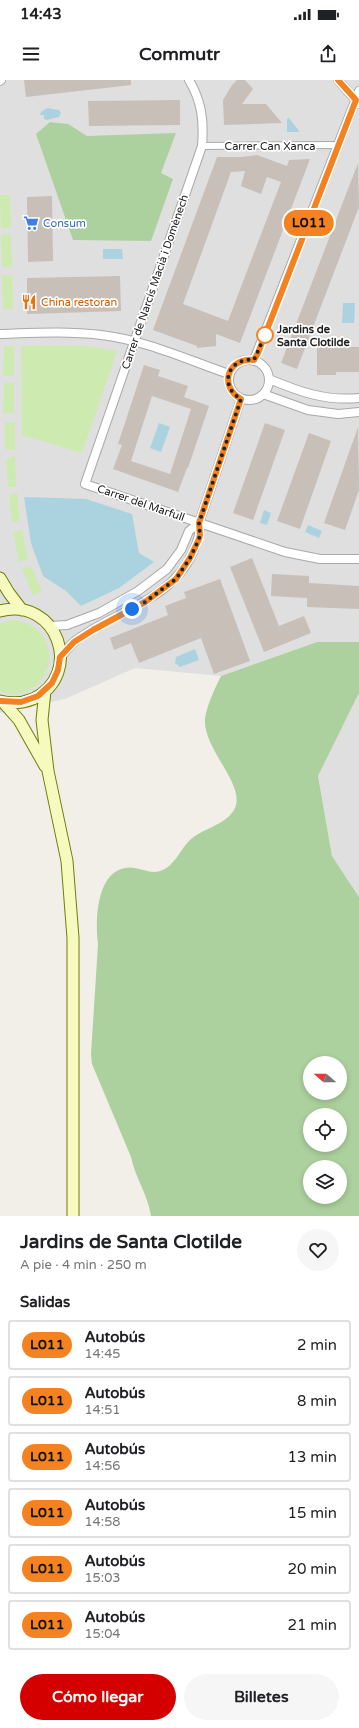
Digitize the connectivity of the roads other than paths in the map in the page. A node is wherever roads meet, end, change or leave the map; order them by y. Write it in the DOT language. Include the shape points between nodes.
graph roads {
  1 [pos="189,80"];
  2 [pos="338,80"];
  3 [pos="359,91"];
  4 [pos="357,102"];
  5 [pos="339,145"];
  6 [pos="202,146"];
  7 [pos="0,334"];
  8 [pos="134,342"];
  9 [pos="254,360"];
  10 [pos="229,374"];
  11 [pos="269,379"];
  12 [pos="263,394"];
  13 [pos="359,398"];
  14 [pos="241,399"];
  15 [pos="359,412"];
  16 [pos="85,484"];
  17 [pos="199,523"];
  18 [pos="359,559"];
  19 [pos="0,578"];
  20 [pos="22,610"];
  21 [pos="0,611"];
  22 [pos="50,626"];
  23 [pos="60,657"];
  24 [pos="45,691"];
  25 [pos="1,701"];
  26 [pos="48,771"];
  27 [pos="73,1216"];
  1 -- 6 [label="street, Carrer de Narcís Macià i Domènech" via="201,107 204,125"];
  2 -- 4 [label="street"];
  3 -- 4 [label="street"];
  4 -- 5 [label="street"];
  5 -- 6 [label="street, Carrer Can Xanca"];
  5 -- 9 [label="street"];
  6 -- 8 [label="street, Carrer de Narcís Macià i Domènech"];
  7 -- 8 [label="street" via="93,335"];
  8 -- 10 [label="street"];
  8 -- 16 [label="street, Carrer de Narcís Macià i Domènech"];
  9 -- 10 [label="street" via="242,360"];
  9 -- 11 [label="street" via="265,367"];
  10 -- 14 [label="street" via="229,386"];
  11 -- 12 [label="street" via="269,385"];
  11 -- 13 [label="street" via="319,397"];
  12 -- 14 [label="street" via="253,400"];
  12 -- 15 [label="street" via="308,410 338,414"];
  14 -- 17 [label="street"];
  16 -- 17 [label="street, Carrer del Marfull"];
  17 -- 18 [label="street, Carrer del Marfull" via="286,552 320,559"];
  17 -- 22 [label="street" via="189,531 181,550 167,569 138,591 99,613 67,625"];
  17 -- 23 [label="street" via="199,539 176,579 145,602 74,642"];
  19 -- 20 [label="main road"];
  20 -- 21 [label="main road"];
  20 -- 22 [label="main road" via="39,617"];
  22 -- 23 [label="main road" via="58,641"];
  23 -- 24 [label="main road" via="56,677"];
  24 -- 25 [label="main road" via="25,701"];
  24 -- 26 [label="main road" via="42,720"];
  25 -- 26 [label="main road" via="19,720"];
  26 -- 27 [label="main road" via="67,862 73,938"];
}
